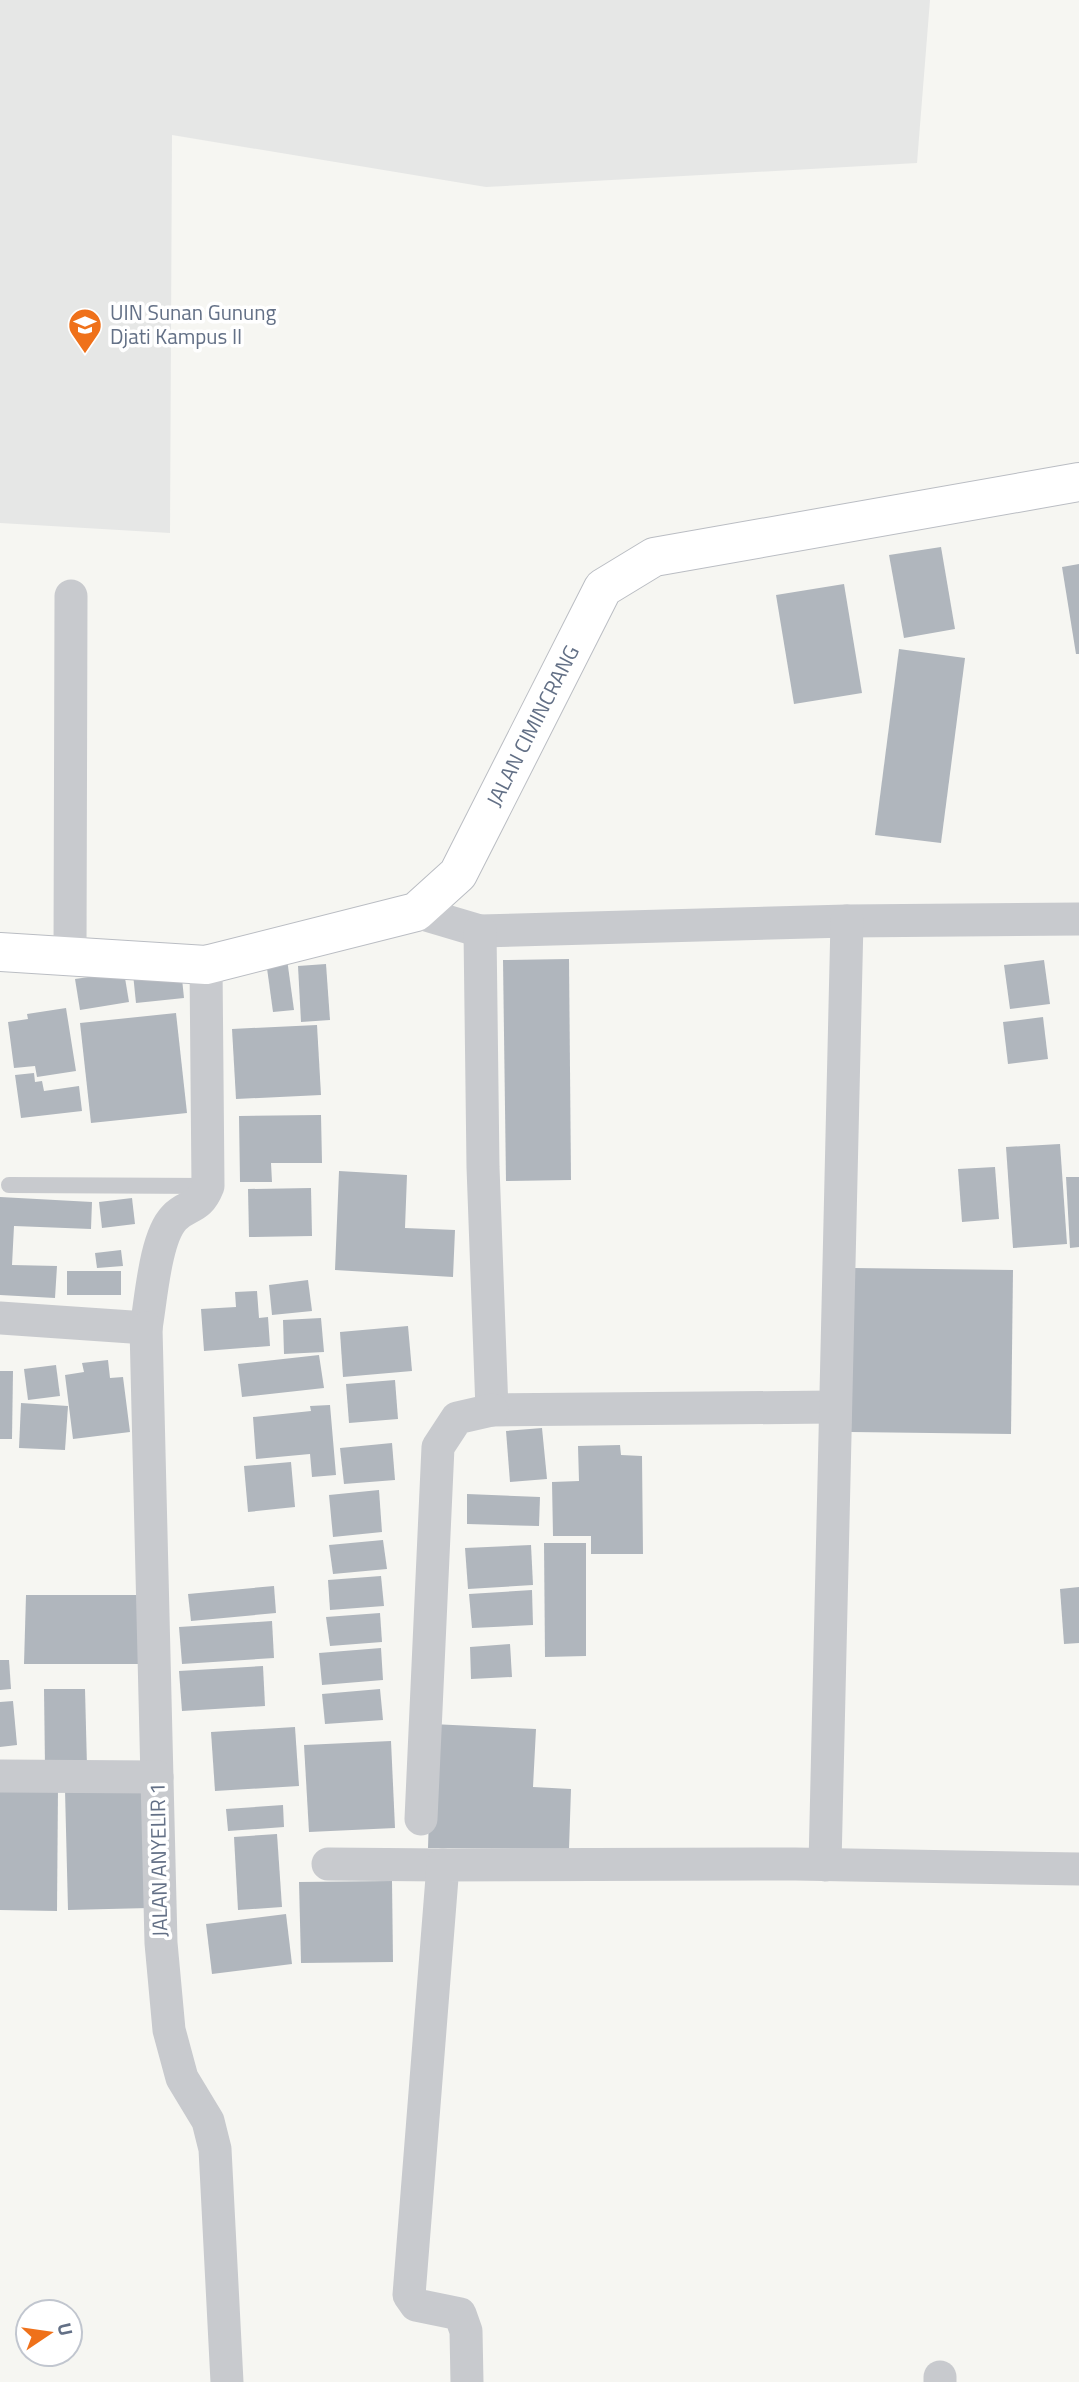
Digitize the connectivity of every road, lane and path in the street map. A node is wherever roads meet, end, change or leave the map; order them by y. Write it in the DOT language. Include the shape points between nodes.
graph roads {
  1 [pos="1079,482"];
  2 [pos="71,596"];
  3 [pos="416,912"];
  4 [pos="1079,919"];
  5 [pos="847,921"];
  6 [pos="480,930"];
  7 [pos="0,952"];
  8 [pos="70,955"];
  9 [pos="206,965"];
  10 [pos="9,1185"];
  11 [pos="208,1186"];
  12 [pos="0,1318"];
  13 [pos="146,1328"];
  14 [pos="834,1407"];
  15 [pos="492,1410"];
  16 [pos="0,1776"];
  17 [pos="157,1777"];
  18 [pos="421,1819"];
  19 [pos="328,1864"];
  20 [pos="443,1865"];
  21 [pos="825,1865"];
  22 [pos="1079,1869"];
  23 [pos="227,2382"];
  24 [pos="467,2382"];
  1 -- 3 [label="main road, JALAN CIMINCRANG" via="654,557 603,588 458,874"];
  2 -- 8 [label="street"];
  3 -- 6 [label="street"];
  3 -- 9 [label="main road, JALAN CIMINCRANG"];
  4 -- 5 [label="street"];
  5 -- 6 [label="street"];
  5 -- 14 [label="street"];
  6 -- 15 [label="street"];
  7 -- 8 [label="main road, JALAN CIMINCRANG"];
  8 -- 9 [label="main road, JALAN CIMINCRANG"];
  9 -- 11 [label="street"];
  10 -- 11 [label="lane"];
  11 -- 13 [label="street, JALAN ANYELIR 1" via="202,1200 173,1218 159,1248"];
  12 -- 13 [label="street"];
  13 -- 17 [label="street, JALAN ANYELIR 1"];
  14 -- 15 [label="street"];
  14 -- 21 [label="street"];
  15 -- 18 [label="street" via="457,1418 438,1447"];
  16 -- 17 [label="street"];
  17 -- 23 [label="street, JALAN ANYELIR 1" via="160,1943 169,2030 183,2078 208,2121 215,2149"];
  19 -- 20 [label="street"];
  20 -- 21 [label="street"];
  20 -- 24 [label="street" via="409,2295 416,2305 460,2314 466,2331"];
  21 -- 22 [label="street"];
}
